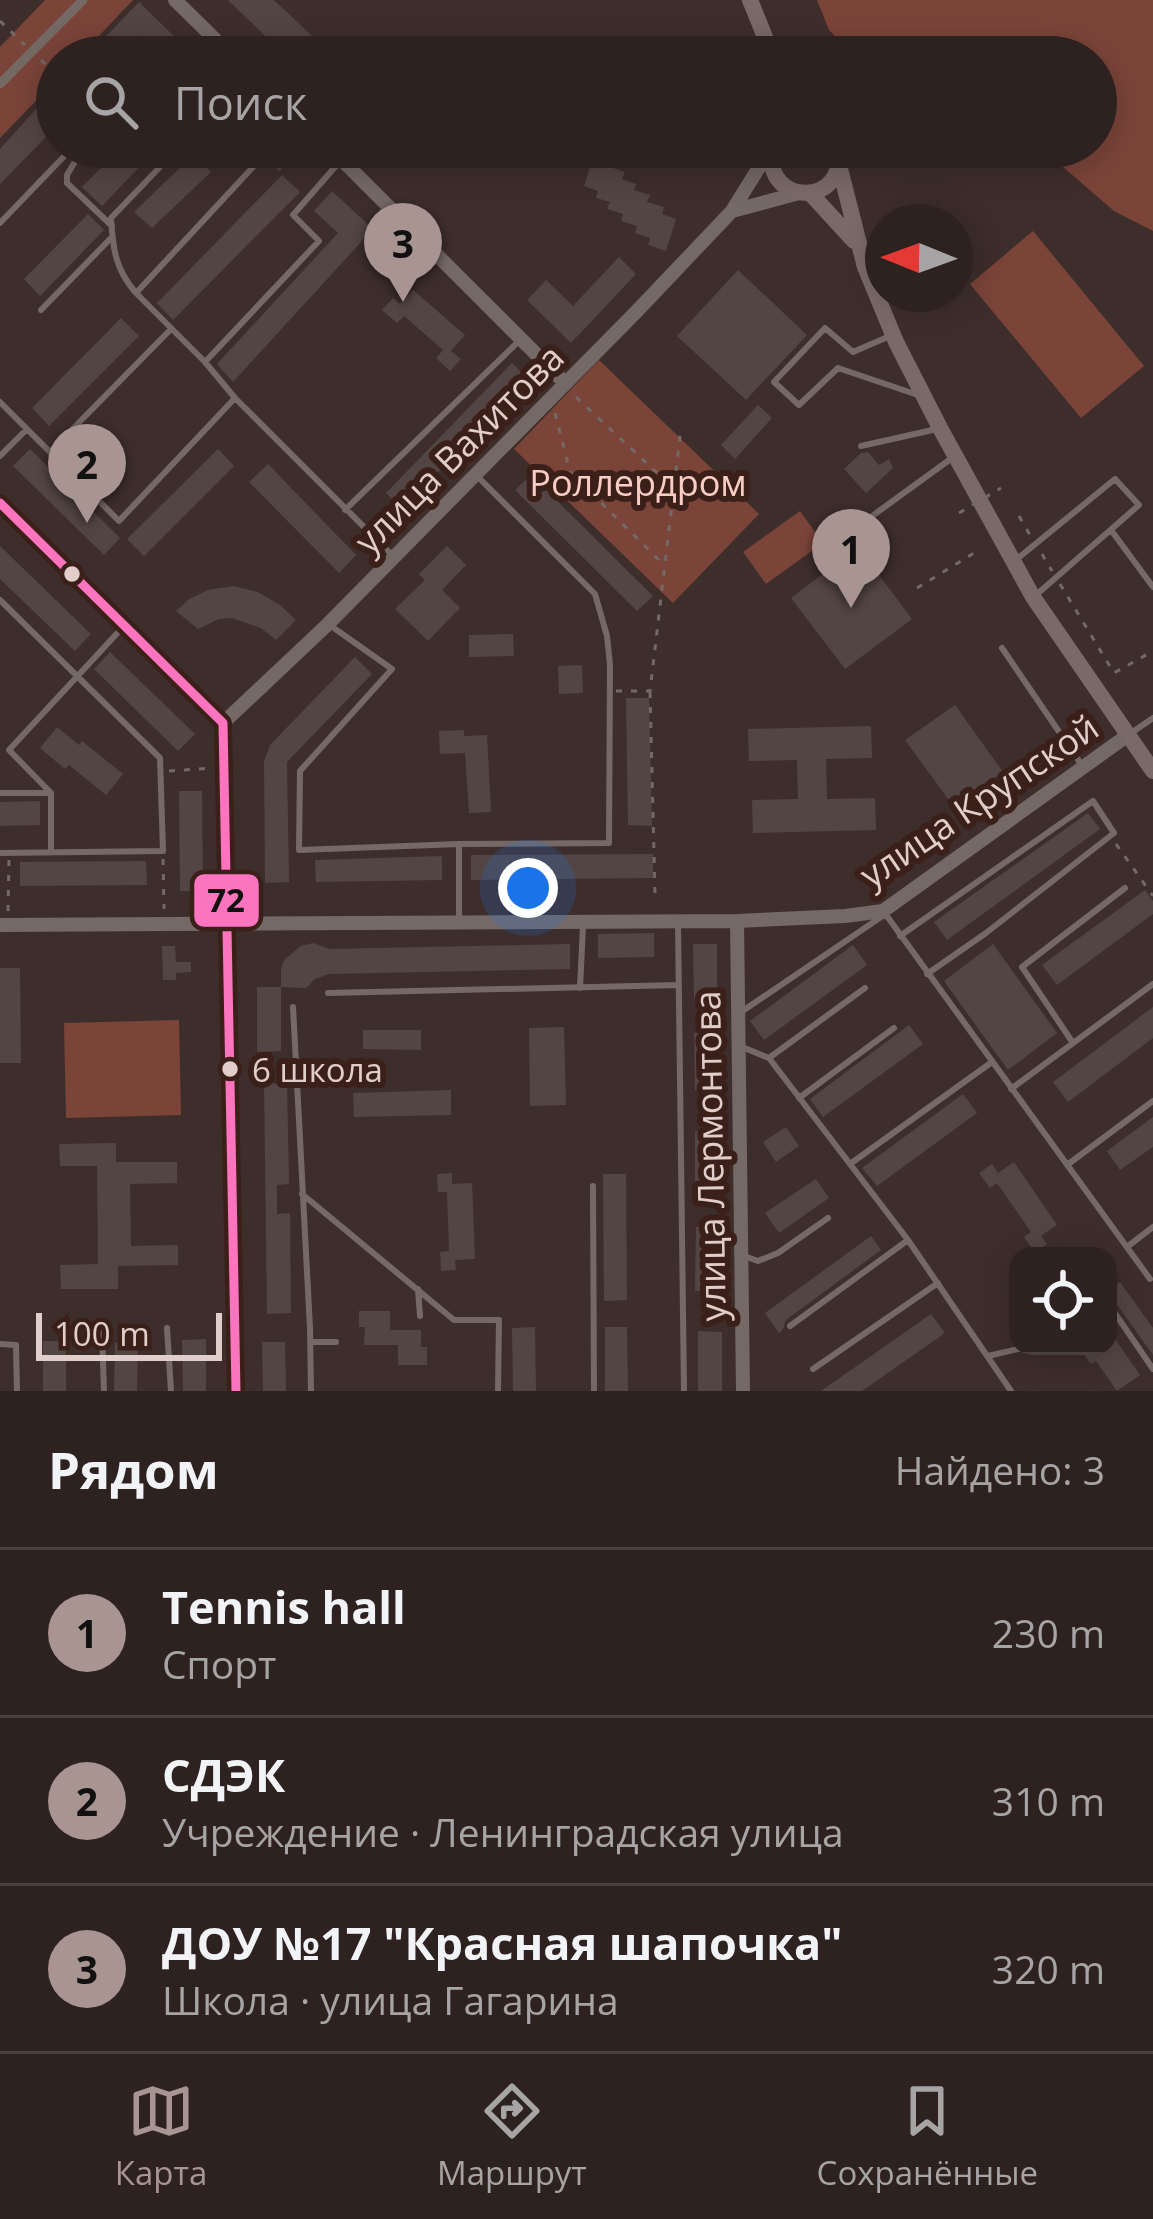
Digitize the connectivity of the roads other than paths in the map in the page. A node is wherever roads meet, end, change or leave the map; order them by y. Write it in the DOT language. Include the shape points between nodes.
graph roads {
  1 [pos="83,0"];
  2 [pos="175,0"];
  3 [pos="750,0"];
  4 [pos="47,36"];
  5 [pos="211,36"];
  6 [pos="765,36"];
  7 [pos="36,48"];
  8 [pos="0,84"];
  9 [pos="51,168"];
  10 [pos="71,168"];
  11 [pos="158,168"];
  12 [pos="252,168"];
  13 [pos="334,168"];
  14 [pos="351,168"];
  15 [pos="759,168"];
  16 [pos="772,168"];
  17 [pos="834,168"];
  18 [pos="841,168"];
  19 [pos="804,193"];
  20 [pos="732,211"];
  21 [pos="0,223"];
  22 [pos="112,226"];
  23 [pos="112,237"];
  24 [pos="857,245"];
  25 [pos="136,293"];
  26 [pos="40,310"];
  27 [pos="171,329"];
  28 [pos="893,334"];
  29 [pos="522,338"];
  30 [pos="206,362"];
  31 [pos="566,383"];
  32 [pos="924,397"];
  33 [pos="235,398"];
  34 [pos="0,402"];
  35 [pos="940,428"];
  36 [pos="27,429"];
  37 [pos="861,446"];
  38 [pos="50,452"];
  39 [pos="955,455"];
  40 [pos="0,456"];
  41 [pos="475,474"];
  42 [pos="0,503"];
  43 [pos="345,510"];
  44 [pos="1111,530"];
  45 [pos="846,535"];
  46 [pos="395,558"];
  47 [pos="1012,562"];
  48 [pos="1153,587"];
  49 [pos="1033,597"];
  50 [pos="0,600"];
  51 [pos="125,624"];
  52 [pos="328,624"];
  53 [pos="1002,648"];
  54 [pos="76,675"];
  55 [pos="1153,718"];
  56 [pos="223,723"];
  57 [pos="1128,735"];
  58 [pos="1084,768"];
  59 [pos="1153,771"];
  60 [pos="0,793"];
  61 [pos="51,793"];
  62 [pos="459,844"];
  63 [pos="51,852"];
  64 [pos="4,853"];
  65 [pos="1125,888"];
  66 [pos="884,913"];
  67 [pos="678,920"];
  68 [pos="583,921"];
  69 [pos="737,921"];
  70 [pos="459,922"];
  71 [pos="227,924"];
  72 [pos="4,925"];
  73 [pos="900,936"];
  74 [pos="927,974"];
  75 [pos="1153,984"];
  76 [pos="678,985"];
  77 [pos="580,988"];
  78 [pos="865,988"];
  79 [pos="328,993"];
  80 [pos="293,1007"];
  81 [pos="738,1014"];
  82 [pos="894,1028"];
  83 [pos="1073,1043"];
  84 [pos="739,1046"];
  85 [pos="769,1058"];
  86 [pos="992,1063"];
  87 [pos="1011,1089"];
  88 [pos="799,1098"];
  89 [pos="1153,1101"];
  90 [pos="850,1164"];
  91 [pos="1067,1165"];
  92 [pos="592,1186"];
  93 [pos="302,1195"];
  94 [pos="829,1218"];
  95 [pos="1153,1227"];
  96 [pos="908,1240"];
  97 [pos="1127,1247"];
  98 [pos="741,1254"];
  99 [pos="1150,1279"];
  100 [pos="938,1283"];
  101 [pos="418,1289"];
  102 [pos="420,1316"];
  103 [pos="1117,1316"];
  104 [pos="790,1326"];
  105 [pos="167,1328"];
  106 [pos="102,1332"];
  107 [pos="310,1342"];
  108 [pos="336,1342"];
  109 [pos="0,1344"];
  110 [pos="1009,1351"];
  111 [pos="987,1356"];
  112 [pos="813,1369"];
  113 [pos="1153,1370"];
  114 [pos="17,1391"];
  115 [pos="104,1391"];
  116 [pos="171,1391"];
  117 [pos="236,1391"];
  118 [pos="311,1391"];
  119 [pos="498,1391"];
  120 [pos="594,1391"];
  121 [pos="684,1391"];
  122 [pos="743,1391"];
  123 [pos="1011,1391"];
  1 -- 4 [label="street"];
  2 -- 5 [label="street"];
  3 -- 6 [label="main road"];
  7 -- 8 [label="street"];
  9 -- 21 [label="lane"];
  10 -- 22 [label="lane" via="67,183"];
  11 -- 22 [label="lane"];
  12 -- 25 [label="lane"];
  13 -- 30 [label="lane" via="292,215 319,241"];
  14 -- 29 [label="street"];
  15 -- 20 [label="street, улица Вахитова"];
  16 -- 19 [label="main road" via="788,189"];
  17 -- 19 [label="main road" via="829,184"];
  18 -- 24 [label="main road"];
  19 -- 20 [label="street"];
  19 -- 24 [label="main road"];
  20 -- 31 [label="street, улица Вахитова"];
  22 -- 23 [label="lane"];
  23 -- 25 [label="lane" via="113,255"];
  23 -- 26 [label="lane"];
  24 -- 28 [label="main road"];
  25 -- 27 [label="lane"];
  27 -- 30 [label="lane"];
  27 -- 38 [label="lane"];
  28 -- 32 [label="main road"];
  28 -- 32 [label="lane" via="853,352 824,328 774,382 799,405 838,368"];
  29 -- 31 [label="street"];
  29 -- 43 [label="lane"];
  30 -- 33 [label="lane"];
  31 -- 41 [label="street, улица Вахитова"];
  32 -- 35 [label="main road"];
  33 -- 38 [label="lane" via="119,521"];
  33 -- 43 [label="lane"];
  34 -- 36 [label="lane"];
  35 -- 37 [label="lane"];
  35 -- 39 [label="main road"];
  36 -- 38 [label="lane"];
  36 -- 40 [label="lane"];
  39 -- 45 [label="lane"];
  39 -- 47 [label="main road"];
  41 -- 46 [label="street, улица Вахитова"];
  41 -- 62 [label="lane" via="595,594 607,636 609,843"];
  42 -- 51 [label="street"];
  43 -- 46 [label="lane"];
  44 -- 47 [label="lane" via="1139,506 1115,479"];
  44 -- 48 [label="lane"];
  44 -- 49 [label="lane"];
  46 -- 52 [label="street, улица Вахитова"];
  47 -- 49 [label="main road"];
  49 -- 57 [label="main road"];
  50 -- 54 [label="lane"];
  51 -- 54 [label="lane"];
  51 -- 56 [label="street"];
  52 -- 56 [label="street, улица Вахитова"];
  52 -- 62 [label="lane" via="392,669 300,771 299,850"];
  53 -- 58 [label="lane"];
  54 -- 61 [label="lane" via="9,750"];
  54 -- 63 [label="lane" via="160,758 163,851"];
  55 -- 57 [label="lane"];
  56 -- 71 [label="street"];
  57 -- 58 [label="street, улица Крупской"];
  57 -- 59 [label="main road"];
  58 -- 66 [label="street, улица Крупской"];
  60 -- 61 [label="lane"];
  61 -- 63 [label="lane"];
  62 -- 70 [label="lane"];
  63 -- 64 [label="lane"];
  65 -- 83 [label="lane" via="1022,968"];
  66 -- 69 [label="street, улица Крупской"];
  66 -- 73 [label="lane"];
  66 -- 81 [label="lane"];
  67 -- 68 [label="street, улица Крупской"];
  67 -- 69 [label="street, улица Крупской"];
  67 -- 76 [label="lane"];
  68 -- 70 [label="street, улица Крупской"];
  68 -- 77 [label="lane"];
  69 -- 81 [label="street, улица Лермонтова"];
  70 -- 71 [label="street, улица Крупской"];
  71 -- 72 [label="street, улица Крупской"];
  71 -- 117 [label="street"];
  73 -- 74 [label="lane"];
  73 -- 74 [label="lane" via="1093,801 1114,833"];
  74 -- 86 [label="lane"];
  75 -- 83 [label="lane"];
  76 -- 77 [label="lane"];
  76 -- 121 [label="lane"];
  77 -- 79 [label="lane"];
  78 -- 85 [label="lane"];
  80 -- 93 [label="lane"];
  81 -- 84 [label="street, улица Лермонтова"];
  82 -- 88 [label="lane"];
  83 -- 87 [label="lane"];
  84 -- 85 [label="lane"];
  84 -- 98 [label="street, улица Лермонтова"];
  85 -- 88 [label="lane"];
  86 -- 87 [label="lane"];
  86 -- 90 [label="lane"];
  87 -- 91 [label="lane"];
  88 -- 90 [label="lane"];
  89 -- 91 [label="lane"];
  90 -- 96 [label="lane"];
  91 -- 97 [label="lane"];
  92 -- 120 [label="lane"];
  93 -- 101 [label="lane"];
  93 -- 107 [label="lane"];
  94 -- 98 [label="lane" via="758,1261"];
  95 -- 97 [label="lane"];
  96 -- 100 [label="lane"];
  96 -- 104 [label="lane"];
  97 -- 99 [label="lane"];
  98 -- 122 [label="street, улица Лермонтова"];
  100 -- 111 [label="lane"];
  100 -- 112 [label="lane"];
  101 -- 102 [label="lane"];
  101 -- 119 [label="lane" via="454,1320 499,1320"];
  103 -- 113 [label="lane"];
  105 -- 116 [label="lane"];
  106 -- 115 [label="lane"];
  107 -- 108 [label="lane"];
  107 -- 118 [label="lane"];
  109 -- 114 [label="lane" via="16,1345"];
  110 -- 111 [label="lane"];
  111 -- 123 [label="lane"];
}
